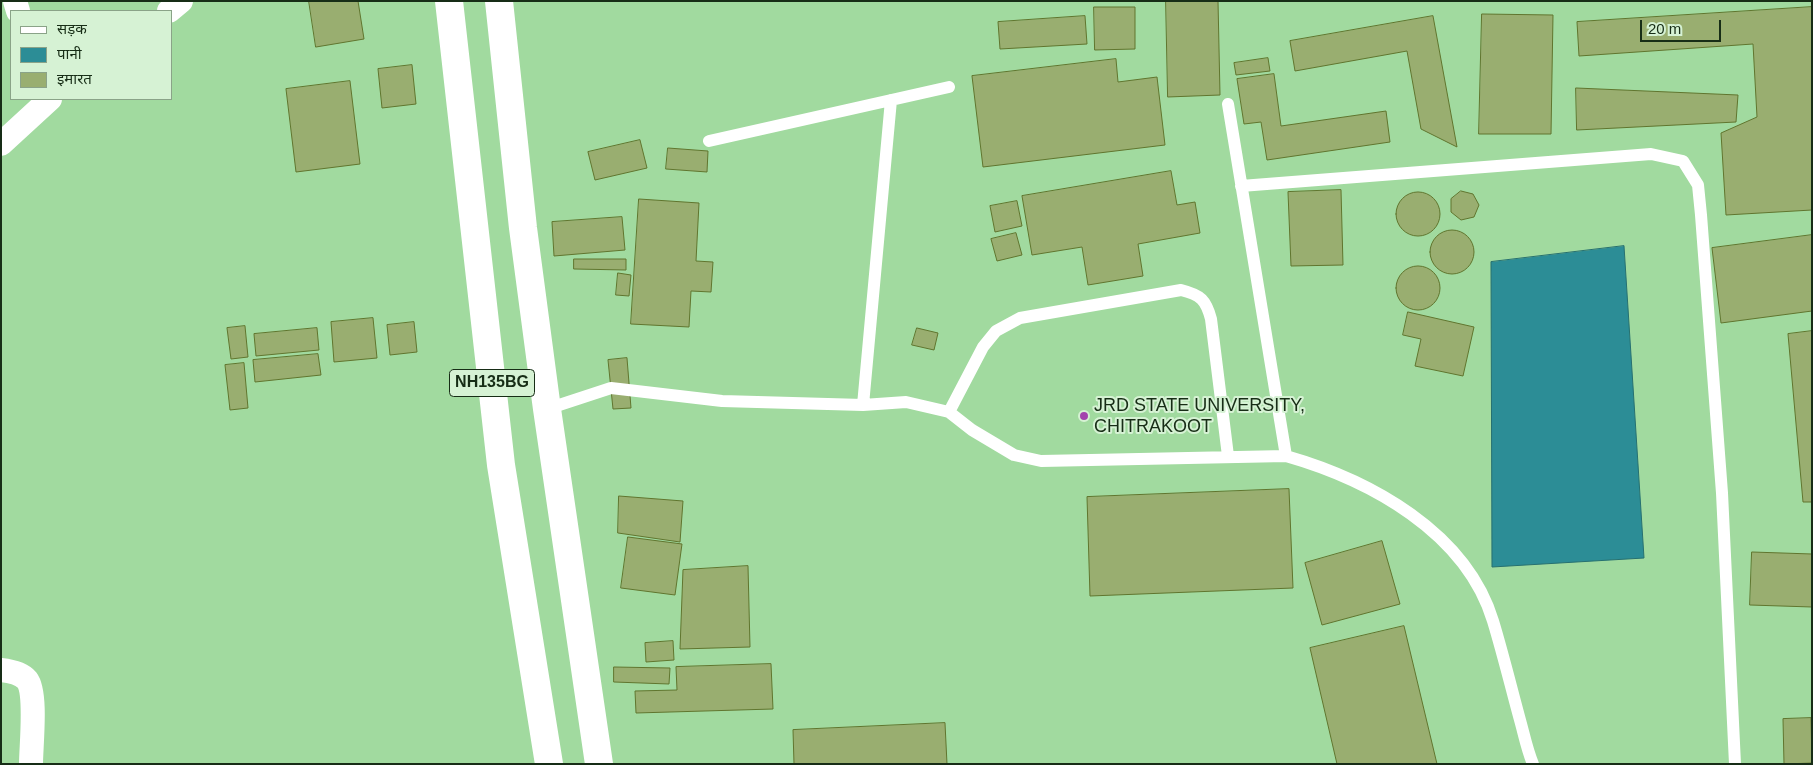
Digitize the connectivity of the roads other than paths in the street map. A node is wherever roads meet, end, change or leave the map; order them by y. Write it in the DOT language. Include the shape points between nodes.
graph roads {
  1 [pos="181,1"];
  2 [pos="449,1"];
  3 [pos="499,1"];
  4 [pos="170,10"];
  5 [pos="949,87"];
  6 [pos="45,100"];
  7 [pos="891,100"];
  8 [pos="1228,104"];
  9 [pos="709,141"];
  10 [pos="1,144"];
  11 [pos="1241,186"];
  12 [pos="863,405"];
  13 [pos="546,409"];
  14 [pos="949,412"];
  15 [pos="1228,456"];
  16 [pos="1286,456"];
  17 [pos="1,670"];
  18 [pos="31,764"];
  19 [pos="549,764"];
  20 [pos="598,764"];
  21 [pos="1533,764"];
  22 [pos="1735,764"];
  1 -- 4 [label="street"];
  2 -- 19 [label="highway, NH135BG" via="501,465"];
  3 -- 13 [label="highway, NH135BG"];
  5 -- 7 [label="lane"];
  6 -- 10 [label="street"];
  7 -- 9 [label="lane"];
  7 -- 12 [label="lane"];
  8 -- 11 [label="lane"];
  11 -- 16 [label="lane"];
  11 -- 22 [label="lane" via="1651,154 1683,161 1698,184 1700,207 1722,493"];
  12 -- 13 [label="lane" via="722,401 611,388"];
  12 -- 14 [label="lane" via="906,402"];
  13 -- 20 [label="highway, NH135BG"];
  14 -- 15 [label="lane" via="1014,455 1041,461"];
  14 -- 15 [label="lane" via="983,348 996,332 1020,318 1181,290 1197,294 1207,305"];
  15 -- 16 [label="lane"];
  16 -- 21 [label="lane" via="1323,466 1390,498 1453,552 1475,579 1493,619"];
  17 -- 18 [label="street" via="12,671 27,680 32,696"];
}
